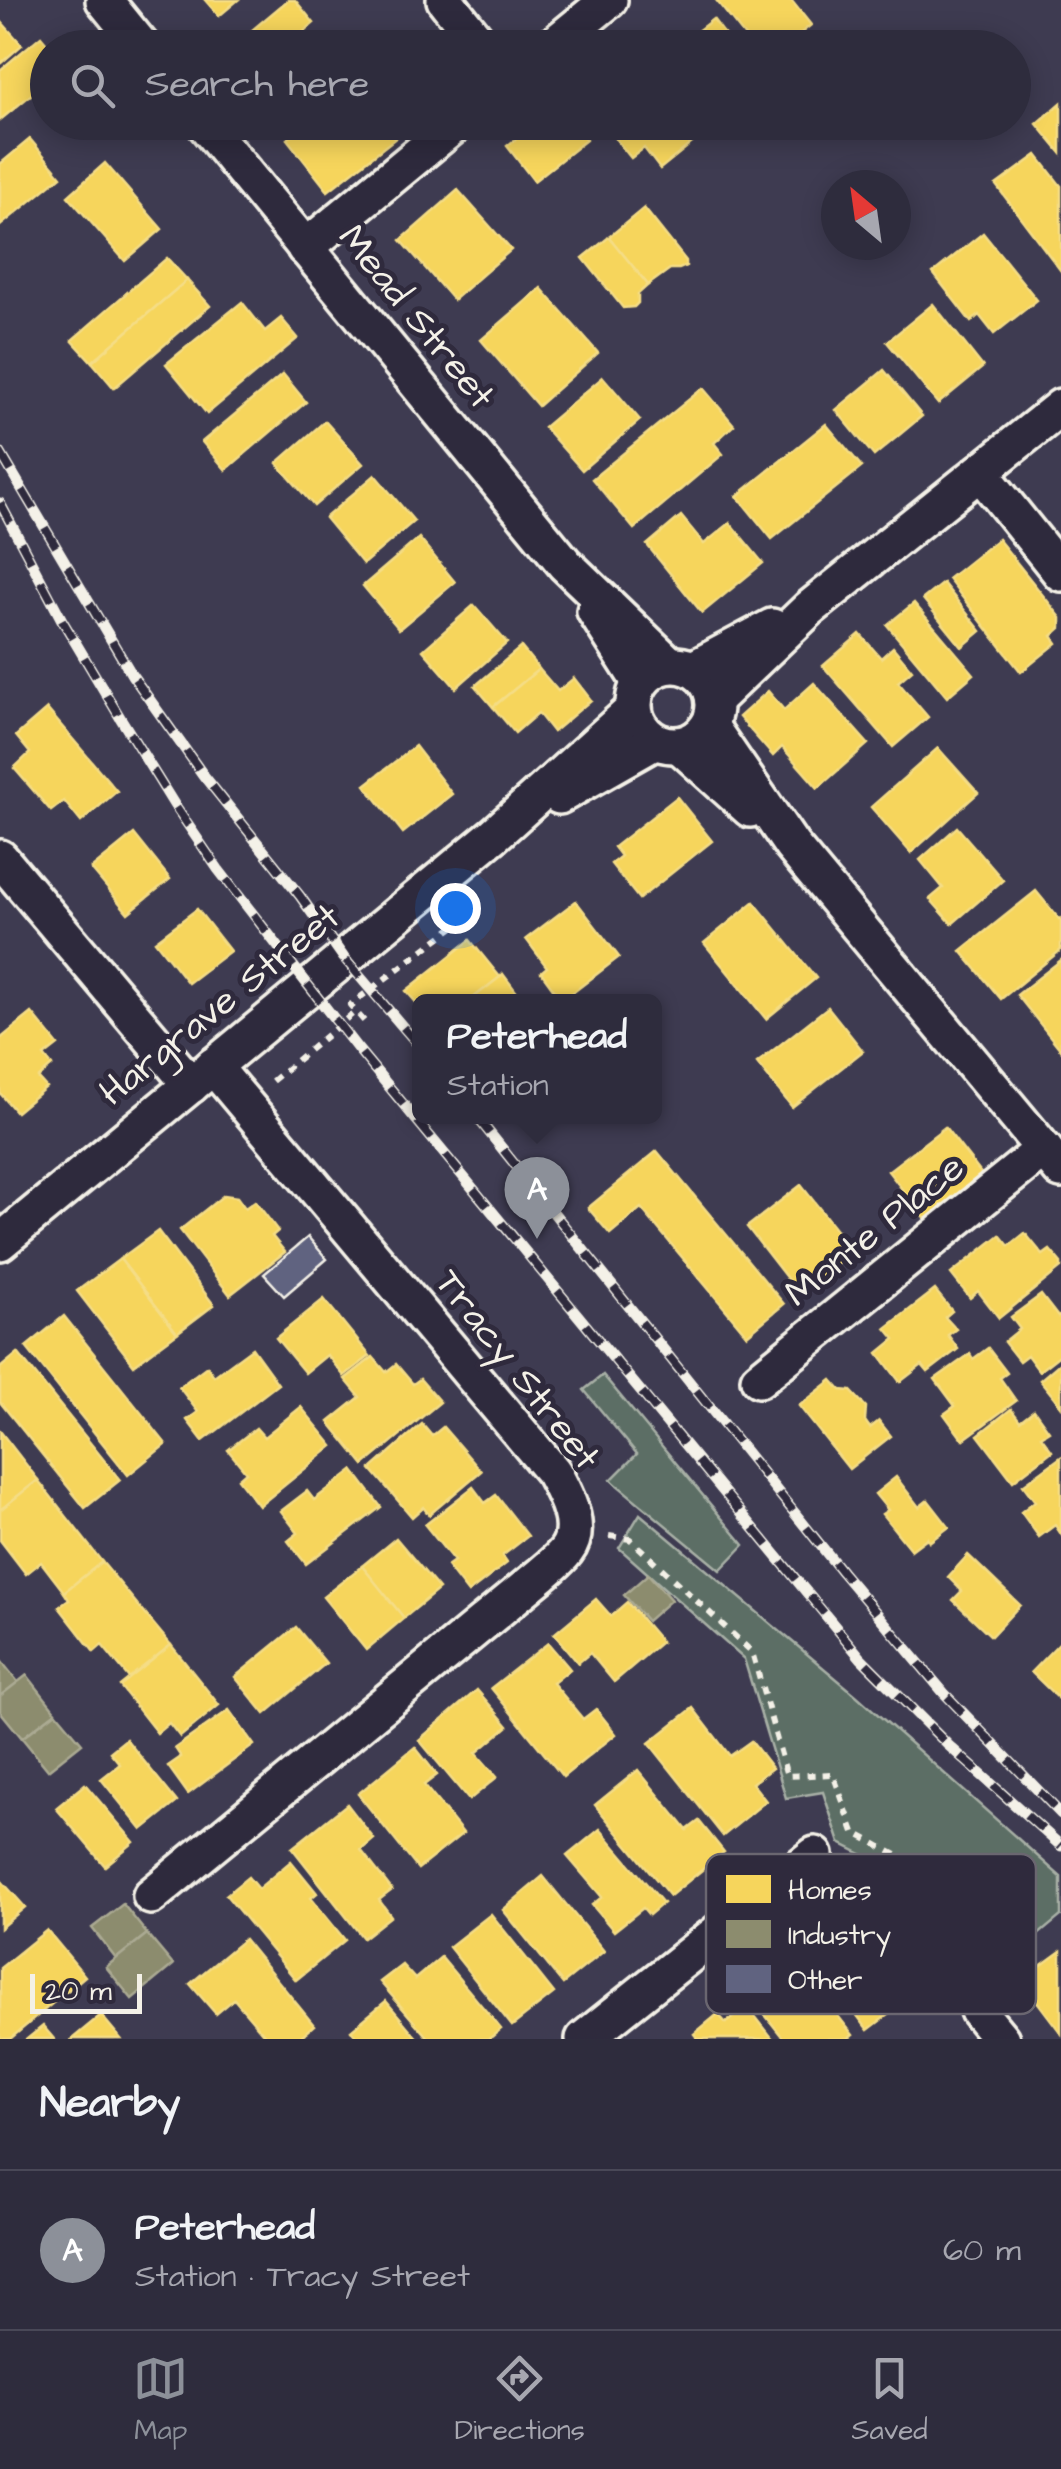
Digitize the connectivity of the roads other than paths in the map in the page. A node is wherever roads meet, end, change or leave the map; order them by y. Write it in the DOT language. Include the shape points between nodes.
graph roads {
  1 [pos="104,0"];
  2 [pos="445,0"];
  3 [pos="609,0"];
  4 [pos="128,30"];
  5 [pos="469,30"];
  6 [pos="572,30"];
  7 [pos="218,140"];
  8 [pos="436,140"];
  9 [pos="305,248"];
  10 [pos="1061,407"];
  11 [pos="980,472"];
  12 [pos="1061,573"];
  13 [pos="808,608"];
  14 [pos="659,681"];
  15 [pos="712,712"];
  16 [pos="666,743"];
  17 [pos="494,835"];
  18 [pos="792,846"];
  19 [pos="0,858"];
  20 [pos="202,1075"];
  21 [pos="1052,1159"];
  22 [pos="0,1242"];
  23 [pos="758,1379"];
  24 [pos="152,1896"];
  25 [pos="706,1941"];
  26 [pos="970,2014"];
  27 [pos="584,2039"];
  28 [pos="1001,2039"];
  1 -- 4 [label="street"];
  2 -- 5 [label="street"];
  3 -- 6 [label="street"];
  7 -- 9 [label="street, Mead Street"];
  8 -- 9 [label="street"];
  9 -- 14 [label="street, Mead Street"];
  10 -- 11 [label="street, Hargrave Street"];
  11 -- 12 [label="street"];
  11 -- 13 [label="street, Hargrave Street"];
  13 -- 14 [label="street, Hargrave Street"];
  13 -- 15 [label="street, Hargrave Street"];
  14 -- 15 [label="street" via="710,685"];
  14 -- 16 [label="street" via="638,725"];
  14 -- 17 [label="street, Hargrave Street"];
  15 -- 16 [label="street" via="694,740"];
  15 -- 18 [label="street"];
  16 -- 17 [label="street, Hargrave Street"];
  16 -- 18 [label="street"];
  17 -- 20 [label="street, Hargrave Street"];
  18 -- 21 [label="street"];
  19 -- 20 [label="street, Tracy Street"];
  20 -- 22 [label="street, Hargrave Street"];
  20 -- 24 [label="street, Tracy Street" via="553,1472 568,1500 573,1530 569,1548 542,1574"];
  21 -- 23 [label="street, Monte Place"];
  25 -- 27 [label="street"];
  26 -- 28 [label="street"];
}
